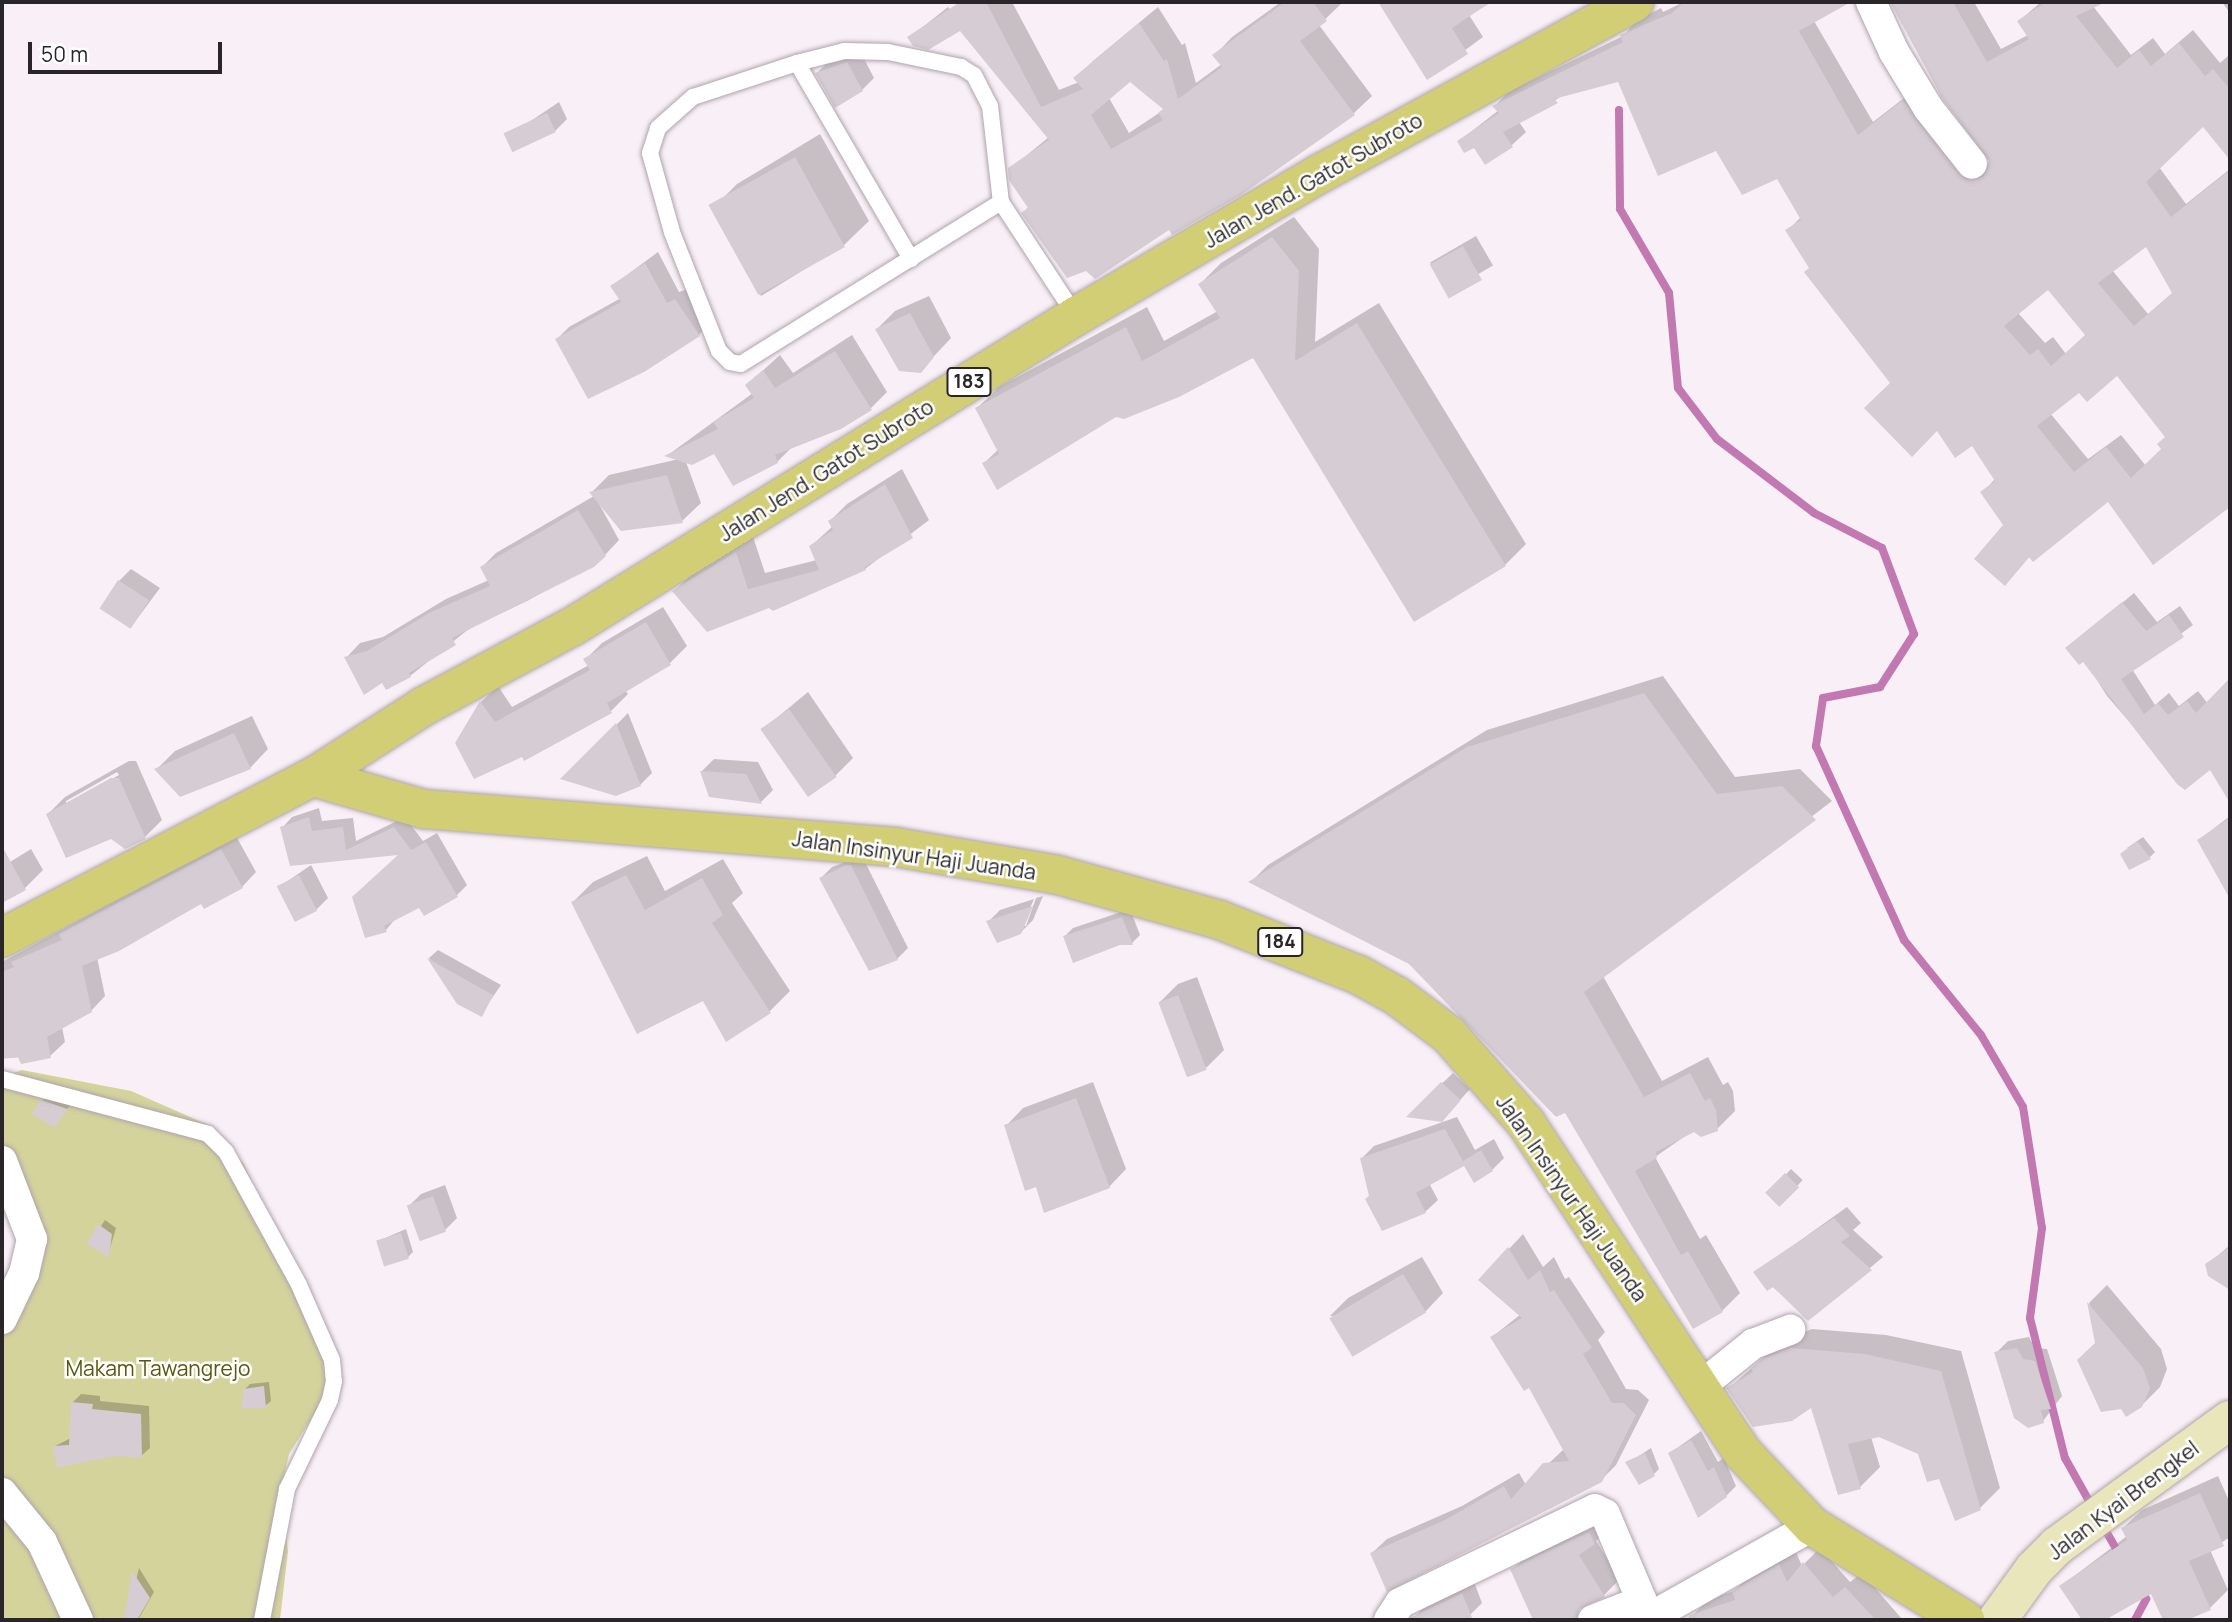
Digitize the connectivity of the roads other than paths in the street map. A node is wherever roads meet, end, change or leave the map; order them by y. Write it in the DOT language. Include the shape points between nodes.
graph roads {
  1 [pos="1634,2"];
  2 [pos="1871,2"];
  3 [pos="797,63"];
  4 [pos="1972,164"];
  5 [pos="1001,202"];
  6 [pos="911,259"];
  7 [pos="1076,316"];
  8 [pos="313,777"];
  9 [pos="2,938"];
  10 [pos="2,1079"];
  11 [pos="2,1161"];
  12 [pos="2,1319"];
  13 [pos="1790,1330"];
  14 [pos="1697,1389"];
  15 [pos="2230,1420"];
  16 [pos="2,1493"];
  17 [pos="1812,1526"];
  18 [pos="1646,1613"];
  19 [pos="78,1620"];
  20 [pos="262,1620"];
  21 [pos="1389,1620"];
  22 [pos="1593,1620"];
  23 [pos="1965,1620"];
  24 [pos="1997,1620"];
  1 -- 7 [label="main road, Jalan Jend. Gatot Subroto / 183" via="1321,173"];
  2 -- 4 [label="street" via="1928,108"];
  3 -- 5 [label="lane" via="844,51 888,52 967,70 981,87 992,115"];
  3 -- 6 [label="lane"];
  3 -- 6 [label="lane" via="693,97 668,116 652,142 650,153 672,232 719,351 730,362 748,363"];
  5 -- 6 [label="lane"];
  5 -- 7 [label="lane"];
  7 -- 8 [label="main road, Jalan Jend. Gatot Subroto / 183" via="575,625 424,706"];
  8 -- 9 [label="main road, Jalan Jend. Gatot Subroto"];
  8 -- 14 [label="main road, Jalan Insinyur Haji Juanda / 184" via="437,810 882,846 1045,872 1220,920 1359,975 1441,1029 1526,1123 1615,1254"];
  10 -- 20 [label="lane" via="208,1134 226,1152 299,1285 332,1360 334,1381 330,1400 287,1489"];
  11 -- 12 [label="street" via="31,1226 32,1239 26,1266"];
  13 -- 14 [label="street" via="1753,1344"];
  14 -- 17 [label="main road, Jalan Insinyur Haji Juanda / 184" via="1743,1453"];
  15 -- 24 [label="main road, Jalan Kyai Brengkel" via="2034,1569"];
  16 -- 19 [label="street" via="42,1542"];
  17 -- 18 [label="street"];
  17 -- 23 [label="main road, Jalan Insinyur Haji Juanda / 184"];
  18 -- 21 [label="street" via="1605,1514 1595,1509 1400,1603"];
  18 -- 22 [label="street"];
}
